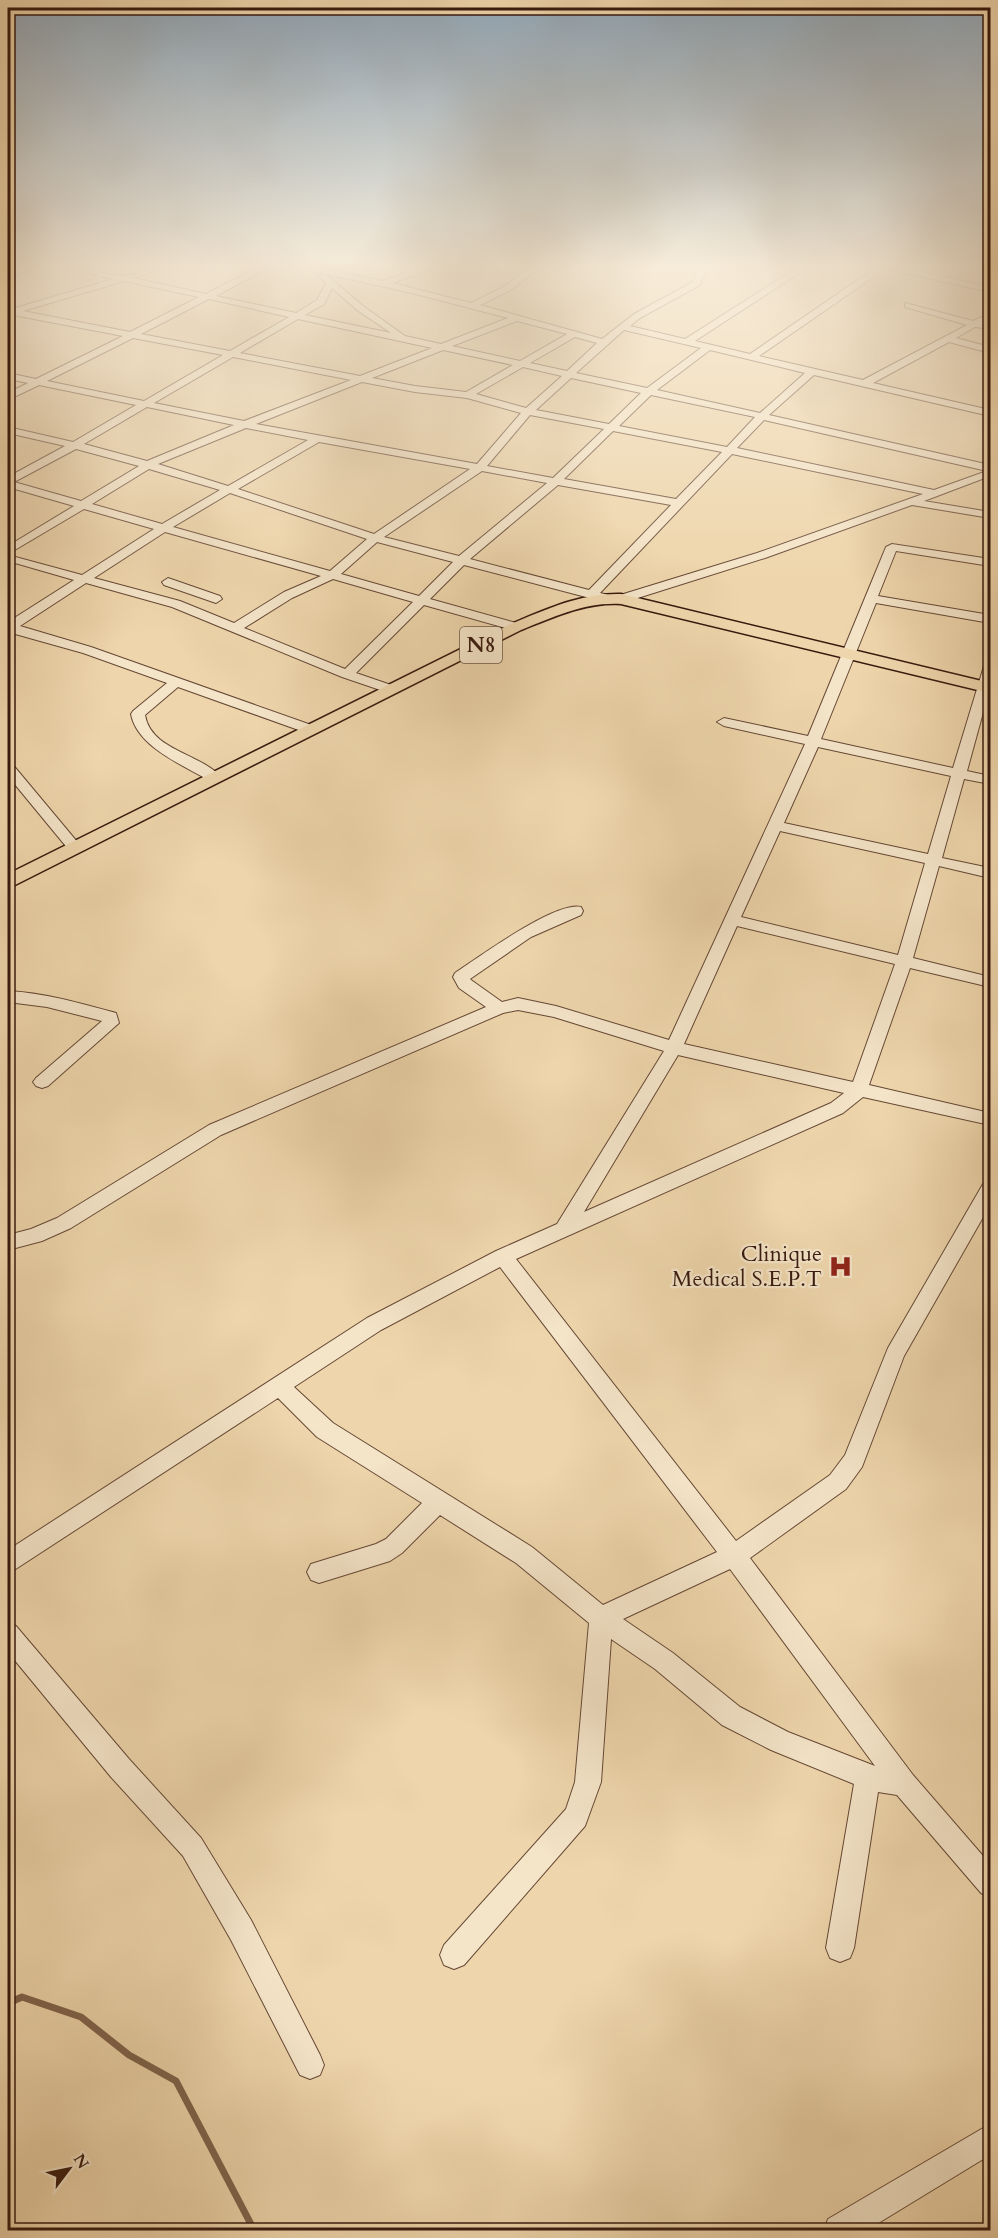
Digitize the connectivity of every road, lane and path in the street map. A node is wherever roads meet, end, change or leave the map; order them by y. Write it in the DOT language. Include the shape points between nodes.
graph roads {
  1 [pos="61,370"];
  2 [pos="203,370"];
  3 [pos="317,370"];
  4 [pos="383,370"];
  5 [pos="511,370"];
  6 [pos="546,370"];
  7 [pos="573,370"];
  8 [pos="677,370"];
  9 [pos="806,370"];
  10 [pos="889,370"];
  11 [pos="812,372"];
  12 [pos="568,375"];
  13 [pos="8,376"];
  14 [pos="361,379"];
  15 [pos="38,382"];
  16 [pos="863,384"];
  17 [pos="648,392"];
  18 [pos="468,395"];
  19 [pos="8,397"];
  20 [pos="145,404"];
  21 [pos="528,412"];
  22 [pos="990,413"];
  23 [pos="762,416"];
  24 [pos="244,424"];
  25 [pos="612,427"];
  26 [pos="8,430"];
  27 [pos="317,439"];
  28 [pos="75,445"];
  29 [pos="729,450"];
  30 [pos="148,465"];
  31 [pos="478,469"];
  32 [pos="990,470"];
  33 [pos="8,482"];
  34 [pos="555,482"];
  35 [pos="228,489"];
  36 [pos="935,493"];
  37 [pos="910,502"];
  38 [pos="679,503"];
  39 [pos="84,504"];
  40 [pos="990,515"];
  41 [pos="164,527"];
  42 [pos="375,538"];
  43 [pos="8,551"];
  44 [pos="8,558"];
  45 [pos="462,560"];
  46 [pos="990,563"];
  47 [pos="186,570"];
  48 [pos="333,576"];
  49 [pos="81,578"];
  50 [pos="168,582"];
  51 [pos="145,595"];
  52 [pos="606,597"];
  53 [pos="870,598"];
  54 [pos="216,599"];
  55 [pos="421,601"];
  56 [pos="990,619"];
  57 [pos="8,627"];
  58 [pos="516,627"];
  59 [pos="235,628"];
  60 [pos="848,655"];
  61 [pos="990,666"];
  62 [pos="347,674"];
  63 [pos="175,683"];
  64 [pos="987,687"];
  65 [pos="392,690"];
  66 [pos="724,722"];
  67 [pos="312,730"];
  68 [pos="813,742"];
  69 [pos="8,768"];
  70 [pos="960,773"];
  71 [pos="215,778"];
  72 [pos="990,780"];
  73 [pos="775,825"];
  74 [pos="74,847"];
  75 [pos="933,860"];
  76 [pos="990,873"];
  77 [pos="8,881"];
  78 [pos="575,911"];
  79 [pos="732,920"];
  80 [pos="904,961"];
  81 [pos="990,982"];
  82 [pos="8,997"];
  83 [pos="499,1008"];
  84 [pos="674,1048"];
  85 [pos="42,1082"];
  86 [pos="858,1090"];
  87 [pos="990,1119"];
  88 [pos="990,1189"];
  89 [pos="563,1230"];
  90 [pos="8,1242"];
  91 [pos="503,1256"];
  92 [pos="278,1385"];
  93 [pos="438,1502"];
  94 [pos="734,1556"];
  95 [pos="8,1563"];
  96 [pos="319,1572"];
  97 [pos="601,1618"];
  98 [pos="8,1634"];
  99 [pos="868,1777"];
  100 [pos="904,1784"];
  101 [pos="990,1884"];
  102 [pos="840,1948"];
  103 [pos="454,1955"];
  104 [pos="310,2065"];
  105 [pos="990,2139"];
  106 [pos="838,2230"];
  1 -- 15 [label="street"];
  2 -- 20 [label="street"];
  3 -- 14 [label="street"];
  4 -- 14 [label="street"];
  5 -- 18 [label="street"];
  6 -- 12 [label="street"];
  7 -- 12 [label="street"];
  8 -- 17 [label="street"];
  9 -- 11 [label="street"];
  10 -- 16 [label="street"];
  11 -- 16 [label="street"];
  11 -- 23 [label="street"];
  12 -- 17 [label="street"];
  12 -- 21 [label="street"];
  13 -- 15 [label="street"];
  14 -- 18 [label="street"];
  14 -- 24 [label="street"];
  15 -- 19 [label="street"];
  15 -- 20 [label="street"];
  16 -- 22 [label="street"];
  17 -- 23 [label="street"];
  17 -- 25 [label="street"];
  18 -- 21 [label="street"];
  20 -- 24 [label="street"];
  20 -- 28 [label="street"];
  21 -- 25 [label="street"];
  21 -- 31 [label="street"];
  23 -- 29 [label="street"];
  23 -- 32 [label="street"];
  24 -- 27 [label="street"];
  24 -- 30 [label="street"];
  25 -- 29 [label="street"];
  25 -- 34 [label="street"];
  26 -- 28 [label="street"];
  27 -- 31 [label="street"];
  27 -- 35 [label="street"];
  28 -- 30 [label="street"];
  28 -- 33 [label="street"];
  29 -- 36 [label="street"];
  29 -- 38 [label="street"];
  30 -- 35 [label="street"];
  30 -- 39 [label="street"];
  31 -- 34 [label="street"];
  31 -- 42 [label="street"];
  32 -- 36 [label="street"];
  33 -- 39 [label="street"];
  34 -- 38 [label="street"];
  34 -- 45 [label="street"];
  35 -- 41 [label="street"];
  35 -- 42 [label="street"];
  36 -- 37 [label="street"];
  37 -- 40 [label="street"];
  37 -- 52 [label="street" via="739,565"];
  38 -- 52 [label="street"];
  39 -- 41 [label="street"];
  39 -- 43 [label="street"];
  41 -- 48 [label="street"];
  41 -- 49 [label="street"];
  42 -- 45 [label="street"];
  42 -- 48 [label="street"];
  44 -- 49 [label="street"];
  45 -- 52 [label="street"];
  45 -- 55 [label="street"];
  46 -- 53 [label="street" via="892,547"];
  47 -- 50 [label="street"];
  48 -- 55 [label="street"];
  48 -- 59 [label="street" via="288,595"];
  49 -- 51 [label="street"];
  49 -- 57 [label="street"];
  50 -- 51 [label="street"];
  50 -- 54 [label="street"];
  51 -- 59 [label="street"];
  52 -- 58 [label="main road, N8" via="578,602"];
  52 -- 60 [label="main road, N8"];
  53 -- 56 [label="street"];
  53 -- 60 [label="street"];
  55 -- 58 [label="street"];
  55 -- 62 [label="street"];
  57 -- 63 [label="street" via="87,650"];
  58 -- 65 [label="main road, N8"];
  59 -- 62 [label="street"];
  60 -- 64 [label="main road, N8"];
  60 -- 68 [label="street"];
  61 -- 64 [label="street"];
  62 -- 65 [label="street"];
  63 -- 67 [label="street"];
  63 -- 71 [label="street" via="138,714 140,726 150,739"];
  64 -- 70 [label="street"];
  65 -- 67 [label="main road, N8"];
  66 -- 68 [label="street"];
  67 -- 71 [label="main road, N8"];
  68 -- 70 [label="street"];
  68 -- 73 [label="street"];
  69 -- 74 [label="street"];
  70 -- 72 [label="street"];
  70 -- 75 [label="street"];
  71 -- 74 [label="main road, N8"];
  73 -- 75 [label="street"];
  73 -- 79 [label="street"];
  74 -- 77 [label="main road, N8"];
  75 -- 76 [label="street"];
  75 -- 80 [label="street"];
  78 -- 83 [label="street" via="525,933 461,977"];
  79 -- 80 [label="street"];
  79 -- 84 [label="street"];
  80 -- 81 [label="street"];
  80 -- 86 [label="street"];
  82 -- 85 [label="street" via="31,997 110,1017 111,1023"];
  83 -- 84 [label="street" via="518,1004 556,1011"];
  83 -- 90 [label="street" via="215,1130 63,1222 35,1236"];
  84 -- 86 [label="street"];
  84 -- 89 [label="street"];
  86 -- 87 [label="street"];
  86 -- 89 [label="street" via="837,1108"];
  88 -- 94 [label="street" via="895,1354 854,1460 838,1482"];
  89 -- 91 [label="street"];
  91 -- 92 [label="street" via="374,1324"];
  91 -- 94 [label="street"];
  92 -- 93 [label="street" via="325,1430"];
  92 -- 95 [label="street"];
  93 -- 96 [label="street" via="394,1546"];
  93 -- 97 [label="street" via="524,1555"];
  94 -- 97 [label="street"];
  94 -- 100 [label="street"];
  97 -- 99 [label="street" via="664,1661 731,1716 780,1742"];
  97 -- 103 [label="street" via="588,1782 576,1817"];
  98 -- 104 [label="street" via="192,1847 241,1930"];
  99 -- 100 [label="street"];
  99 -- 102 [label="street"];
  100 -- 101 [label="street"];
  105 -- 106 [label="street"];
}
